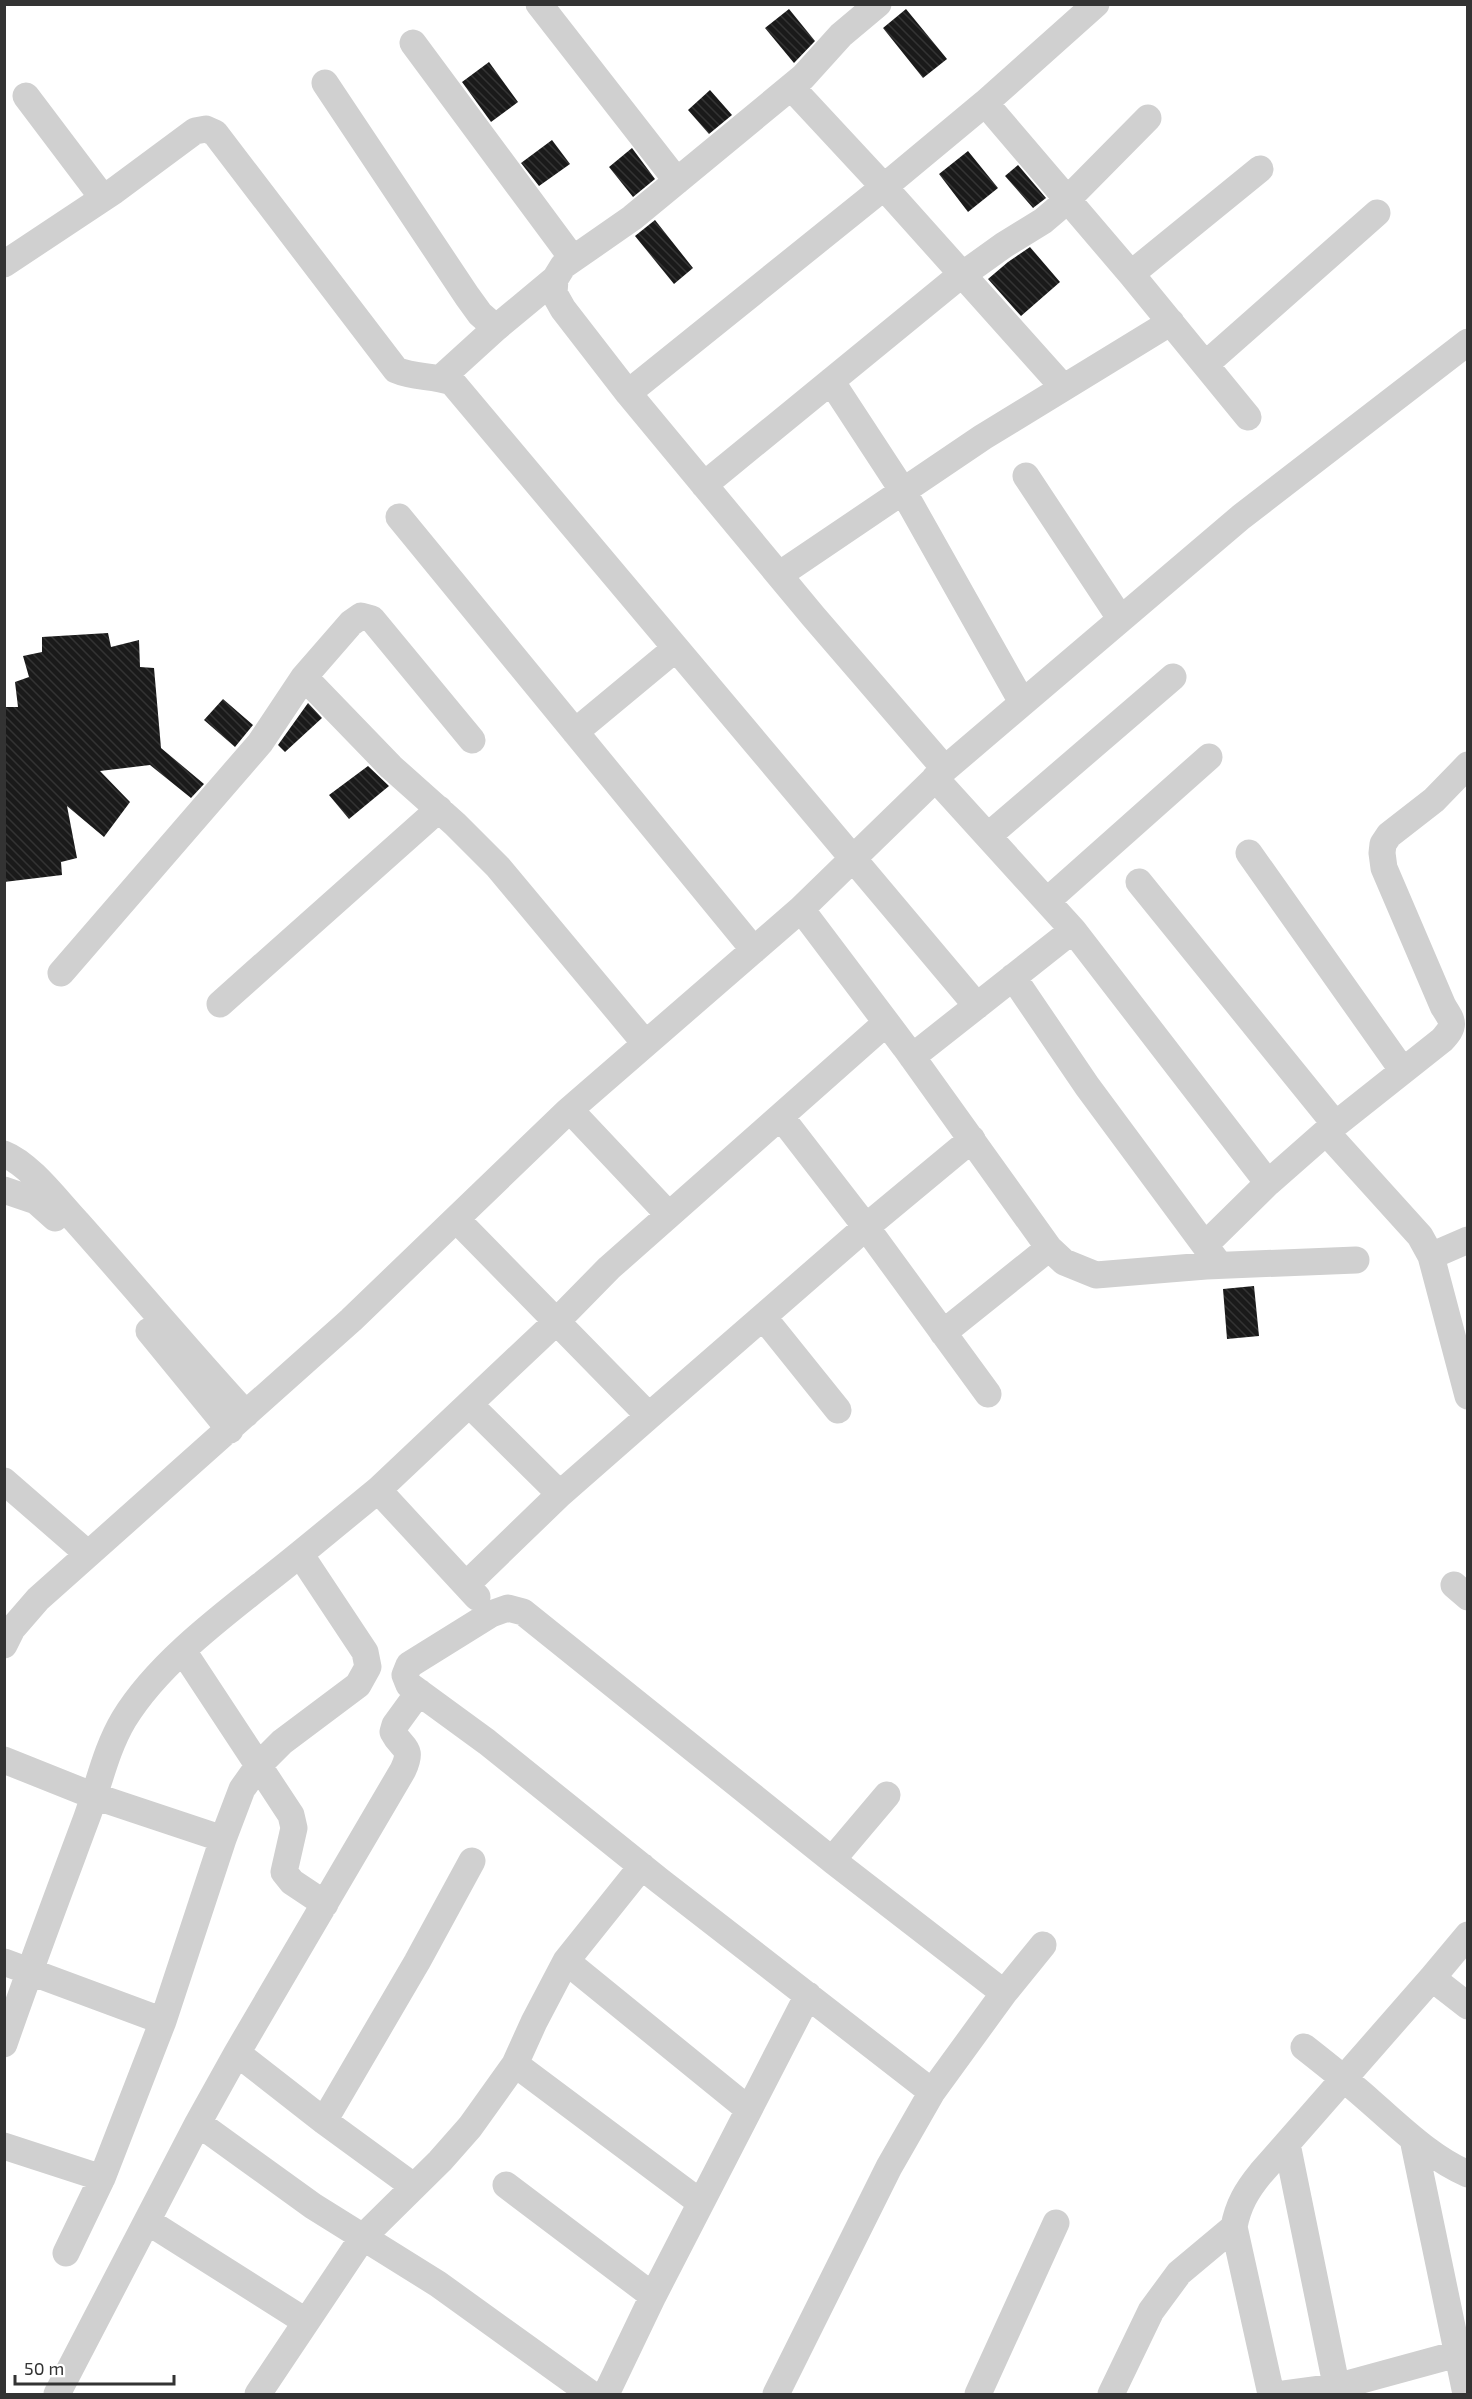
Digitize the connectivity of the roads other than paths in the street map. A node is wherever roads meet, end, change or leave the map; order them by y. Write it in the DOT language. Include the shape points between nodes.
graph roads {
  1 [pos="539,4"];
  2 [pos="878,4"];
  3 [pos="1085,9"];
  4 [pos="413,43"];
  5 [pos="325,83"];
  6 [pos="791,87"];
  7 [pos="26,96"];
  8 [pos="985,103"];
  9 [pos="1148,118"];
  10 [pos="1260,169"];
  11 [pos="677,181"];
  12 [pos="884,187"];
  13 [pos="104,198"];
  14 [pos="1068,199"];
  15 [pos="1377,213"];
  16 [pos="4,264"];
  17 [pos="564,269"];
  18 [pos="1131,274"];
  19 [pos="962,275"];
  20 [pos="1171,322"];
  21 [pos="496,328"];
  22 [pos="1467,342"];
  23 [pos="1206,364"];
  24 [pos="441,378"];
  25 [pos="831,381"];
  26 [pos="1063,387"];
  27 [pos="628,393"];
  28 [pos="1248,417"];
  29 [pos="1026,476"];
  30 [pos="704,485"];
  31 [pos="903,491"];
  32 [pos="399,517"];
  33 [pos="779,575"];
  34 [pos="1120,618"];
  35 [pos="675,649"];
  36 [pos="304,677"];
  37 [pos="1173,677"];
  38 [pos="1022,702"];
  39 [pos="575,732"];
  40 [pos="472,740"];
  41 [pos="1209,757"];
  42 [pos="1467,765"];
  43 [pos="940,773"];
  44 [pos="439,809"];
  45 [pos="988,836"];
  46 [pos="1249,854"];
  47 [pos="852,859"];
  48 [pos="1138,882"];
  49 [pos="1047,902"];
  50 [pos="801,909"];
  51 [pos="1073,930"];
  52 [pos="754,950"];
  53 [pos="61,973"];
  54 [pos="1013,977"];
  55 [pos="219,1004"];
  56 [pos="977,1006"];
  57 [pos="1460,1021"];
  58 [pos="886,1023"];
  59 [pos="645,1043"];
  60 [pos="912,1057"];
  61 [pos="1403,1071"];
  62 [pos="570,1110"];
  63 [pos="781,1117"];
  64 [pos="1330,1128"];
  65 [pos="972,1139"];
  66 [pos="4,1154"];
  67 [pos="1268,1183"];
  68 [pos="4,1190"];
  69 [pos="669,1215"];
  70 [pos="456,1219"];
  71 [pos="866,1227"];
  72 [pos="1465,1247"];
  73 [pos="1049,1248"];
  74 [pos="1213,1255"];
  75 [pos="1431,1257"];
  76 [pos="1356,1260"];
  77 [pos="764,1318"];
  78 [pos="556,1322"];
  79 [pos="943,1332"];
  80 [pos="988,1394"];
  81 [pos="1467,1396"];
  82 [pos="470,1404"];
  83 [pos="838,1410"];
  84 [pos="648,1416"];
  85 [pos="238,1422"];
  86 [pos="4,1481"];
  87 [pos="378,1490"];
  88 [pos="560,1494"];
  89 [pos="88,1554"];
  90 [pos="300,1554"];
  91 [pos="467,1584"];
  92 [pos="491,1614"];
  93 [pos="4,1645"];
  94 [pos="183,1651"];
  95 [pos="419,1692"];
  96 [pos="4,1760"];
  97 [pos="259,1765"];
  98 [pos="886,1794"];
  99 [pos="94,1796"];
  100 [pos="223,1839"];
  101 [pos="832,1860"];
  102 [pos="472,1861"];
  103 [pos="642,1866"];
  104 [pos="325,1905"];
  105 [pos="1467,1935"];
  106 [pos="1042,1945"];
  107 [pos="566,1961"];
  108 [pos="17,1966"];
  109 [pos="1432,1978"];
  110 [pos="1004,1993"];
  111 [pos="808,1995"];
  112 [pos="1467,2006"];
  113 [pos="163,2021"];
  114 [pos="4,2044"];
  115 [pos="1304,2047"];
  116 [pos="237,2053"];
  117 [pos="515,2064"];
  118 [pos="1345,2079"];
  119 [pos="932,2092"];
  120 [pos="748,2109"];
  121 [pos="324,2121"];
  122 [pos="198,2123"];
  123 [pos="1413,2139"];
  124 [pos="1287,2144"];
  125 [pos="4,2146"];
  126 [pos="1467,2174"];
  127 [pos="102,2178"];
  128 [pos="506,2184"];
  129 [pos="413,2186"];
  130 [pos="701,2203"];
  131 [pos="147,2221"];
  132 [pos="1056,2223"];
  133 [pos="1234,2227"];
  134 [pos="363,2237"];
  135 [pos="66,2253"];
  136 [pos="653,2296"];
  137 [pos="305,2321"];
  138 [pos="1457,2354"];
  139 [pos="1337,2391"];
  140 [pos="57,2394"];
  141 [pos="258,2394"];
  142 [pos="591,2394"];
  143 [pos="606,2394"];
  144 [pos="776,2394"];
  145 [pos="978,2394"];
  146 [pos="1112,2394"];
  147 [pos="1271,2394"];
  148 [pos="1284,2394"];
  149 [pos="1466,2394"];
  1 -- 11 [label="street"];
  2 -- 6 [label="street" via="841,35"];
  3 -- 8 [label="street"];
  4 -- 17 [label="street"];
  5 -- 21 [label="street" via="467,296"];
  6 -- 11 [label="street"];
  6 -- 12 [label="street"];
  7 -- 13 [label="street"];
  8 -- 12 [label="street"];
  8 -- 14 [label="street"];
  9 -- 14 [label="street"];
  10 -- 18 [label="street"];
  11 -- 17 [label="street"];
  12 -- 19 [label="street"];
  12 -- 27 [label="street"];
  13 -- 16 [label="street"];
  13 -- 24 [label="street" via="195,131 206,129 215,133 396,370 408,376"];
  14 -- 18 [label="street"];
  14 -- 19 [label="street" via="1043,221"];
  15 -- 23 [label="street"];
  17 -- 21 [label="street"];
  17 -- 27 [label="street" via="554,293"];
  18 -- 20 [label="street"];
  19 -- 25 [label="street"];
  19 -- 26 [label="street"];
  20 -- 23 [label="street"];
  20 -- 26 [label="street"];
  21 -- 24 [label="street"];
  22 -- 34 [label="street" via="1241,517"];
  23 -- 28 [label="street"];
  24 -- 35 [label="street" via="452,382"];
  25 -- 30 [label="street"];
  25 -- 31 [label="street"];
  26 -- 31 [label="street"];
  27 -- 30 [label="street"];
  29 -- 34 [label="street"];
  30 -- 33 [label="street"];
  31 -- 33 [label="street"];
  31 -- 38 [label="street"];
  32 -- 39 [label="street"];
  33 -- 43 [label="street"];
  34 -- 38 [label="street"];
  35 -- 39 [label="street"];
  35 -- 47 [label="street"];
  36 -- 40 [label="street" via="351,623 361,616 372,619"];
  36 -- 44 [label="street"];
  36 -- 53 [label="street" via="260,743"];
  37 -- 45 [label="street"];
  38 -- 43 [label="street"];
  39 -- 52 [label="street"];
  41 -- 49 [label="street"];
  42 -- 57 [label="street" via="1434,800 1389,835 1382,853 1384,868 1443,1006"];
  43 -- 45 [label="street"];
  43 -- 47 [label="street"];
  44 -- 55 [label="street"];
  44 -- 59 [label="street" via="498,867"];
  45 -- 49 [label="street"];
  46 -- 61 [label="street"];
  47 -- 50 [label="street"];
  47 -- 56 [label="street"];
  48 -- 64 [label="street"];
  49 -- 51 [label="street"];
  50 -- 52 [label="street"];
  50 -- 58 [label="street"];
  51 -- 54 [label="street"];
  51 -- 67 [label="street"];
  52 -- 59 [label="street"];
  54 -- 56 [label="street"];
  54 -- 74 [label="street" via="1087,1086"];
  56 -- 60 [label="street"];
  57 -- 61 [label="street"];
  58 -- 60 [label="street"];
  58 -- 63 [label="street"];
  59 -- 62 [label="street"];
  60 -- 65 [label="street"];
  61 -- 64 [label="street"];
  62 -- 69 [label="street"];
  62 -- 70 [label="street"];
  63 -- 69 [label="street"];
  63 -- 71 [label="street"];
  64 -- 67 [label="street"];
  64 -- 75 [label="street" via="1420,1236"];
  65 -- 71 [label="street"];
  65 -- 73 [label="street"];
  66 -- 85 [label="street" via="23,1166 72,1217"];
  67 -- 74 [label="street"];
  68 -- 85 [label="street" via="36,1201 54,1217"];
  69 -- 78 [label="street"];
  70 -- 78 [label="street"];
  70 -- 85 [label="street"];
  71 -- 77 [label="street"];
  71 -- 79 [label="street"];
  72 -- 75 [label="street"];
  73 -- 74 [label="street" via="1064,1262 1096,1275"];
  73 -- 79 [label="street"];
  74 -- 76 [label="street"];
  75 -- 81 [label="street"];
  77 -- 83 [label="street"];
  77 -- 84 [label="street"];
  78 -- 82 [label="street"];
  78 -- 84 [label="street"];
  79 -- 80 [label="street"];
  82 -- 87 [label="street"];
  82 -- 88 [label="street"];
  84 -- 88 [label="street"];
  85 -- 89 [label="street"];
  86 -- 89 [label="street"];
  87 -- 90 [label="street"];
  87 -- 91 [label="street"];
  88 -- 91 [label="street"];
  89 -- 93 [label="street" via="38,1599 12,1629"];
  90 -- 94 [label="street"];
  90 -- 97 [label="street" via="365,1652 368,1667 358,1685 282,1742"];
  91 -- 92 [label="street"];
  92 -- 95 [label="street" via="409,1665 405,1675 409,1685"];
  92 -- 101 [label="street" via="508,1608 523,1612"];
  94 -- 97 [label="street"];
  94 -- 99 [label="street" via="146,1688 124,1719 107,1753"];
  95 -- 103 [label="street" via="488,1742"];
  95 -- 104 [label="street" via="393,1732 408,1751 408,1760"];
  96 -- 99 [label="street"];
  97 -- 100 [label="street" via="242,1790"];
  97 -- 104 [label="street" via="291,1815 294,1828 284,1872"];
  98 -- 101 [label="street"];
  99 -- 100 [label="street"];
  99 -- 108 [label="street"];
  100 -- 113 [label="street"];
  101 -- 110 [label="street"];
  102 -- 121 [label="street"];
  103 -- 107 [label="street"];
  103 -- 111 [label="street"];
  104 -- 116 [label="street"];
  105 -- 109 [label="street"];
  106 -- 110 [label="street"];
  107 -- 117 [label="street"];
  107 -- 120 [label="street"];
  108 -- 113 [label="street"];
  108 -- 114 [label="street"];
  109 -- 112 [label="street"];
  109 -- 118 [label="street"];
  110 -- 119 [label="street"];
  111 -- 119 [label="street"];
  111 -- 120 [label="street"];
  113 -- 127 [label="street"];
  115 -- 118 [label="street"];
  116 -- 121 [label="street"];
  116 -- 122 [label="street"];
  117 -- 129 [label="street" via="470,2127"];
  117 -- 130 [label="street"];
  118 -- 123 [label="street"];
  118 -- 124 [label="street"];
  119 -- 144 [label="street" via="889,2167"];
  120 -- 130 [label="street"];
  121 -- 129 [label="street"];
  122 -- 131 [label="street"];
  122 -- 134 [label="street"];
  123 -- 126 [label="street" via="1449,2166"];
  123 -- 138 [label="street"];
  124 -- 133 [label="street" via="1246,2192"];
  124 -- 139 [label="street"];
  125 -- 127 [label="street"];
  127 -- 135 [label="street"];
  128 -- 136 [label="street"];
  129 -- 134 [label="street"];
  130 -- 136 [label="street"];
  131 -- 137 [label="street"];
  131 -- 140 [label="street"];
  132 -- 145 [label="street"];
  133 -- 146 [label="street" via="1179,2272 1151,2311"];
  133 -- 147 [label="street"];
  134 -- 137 [label="street"];
  134 -- 142 [label="street" via="438,2284"];
  136 -- 143 [label="street"];
  137 -- 141 [label="street"];
  138 -- 139 [label="street"];
  138 -- 149 [label="street"];
  139 -- 148 [label="street"];
}
